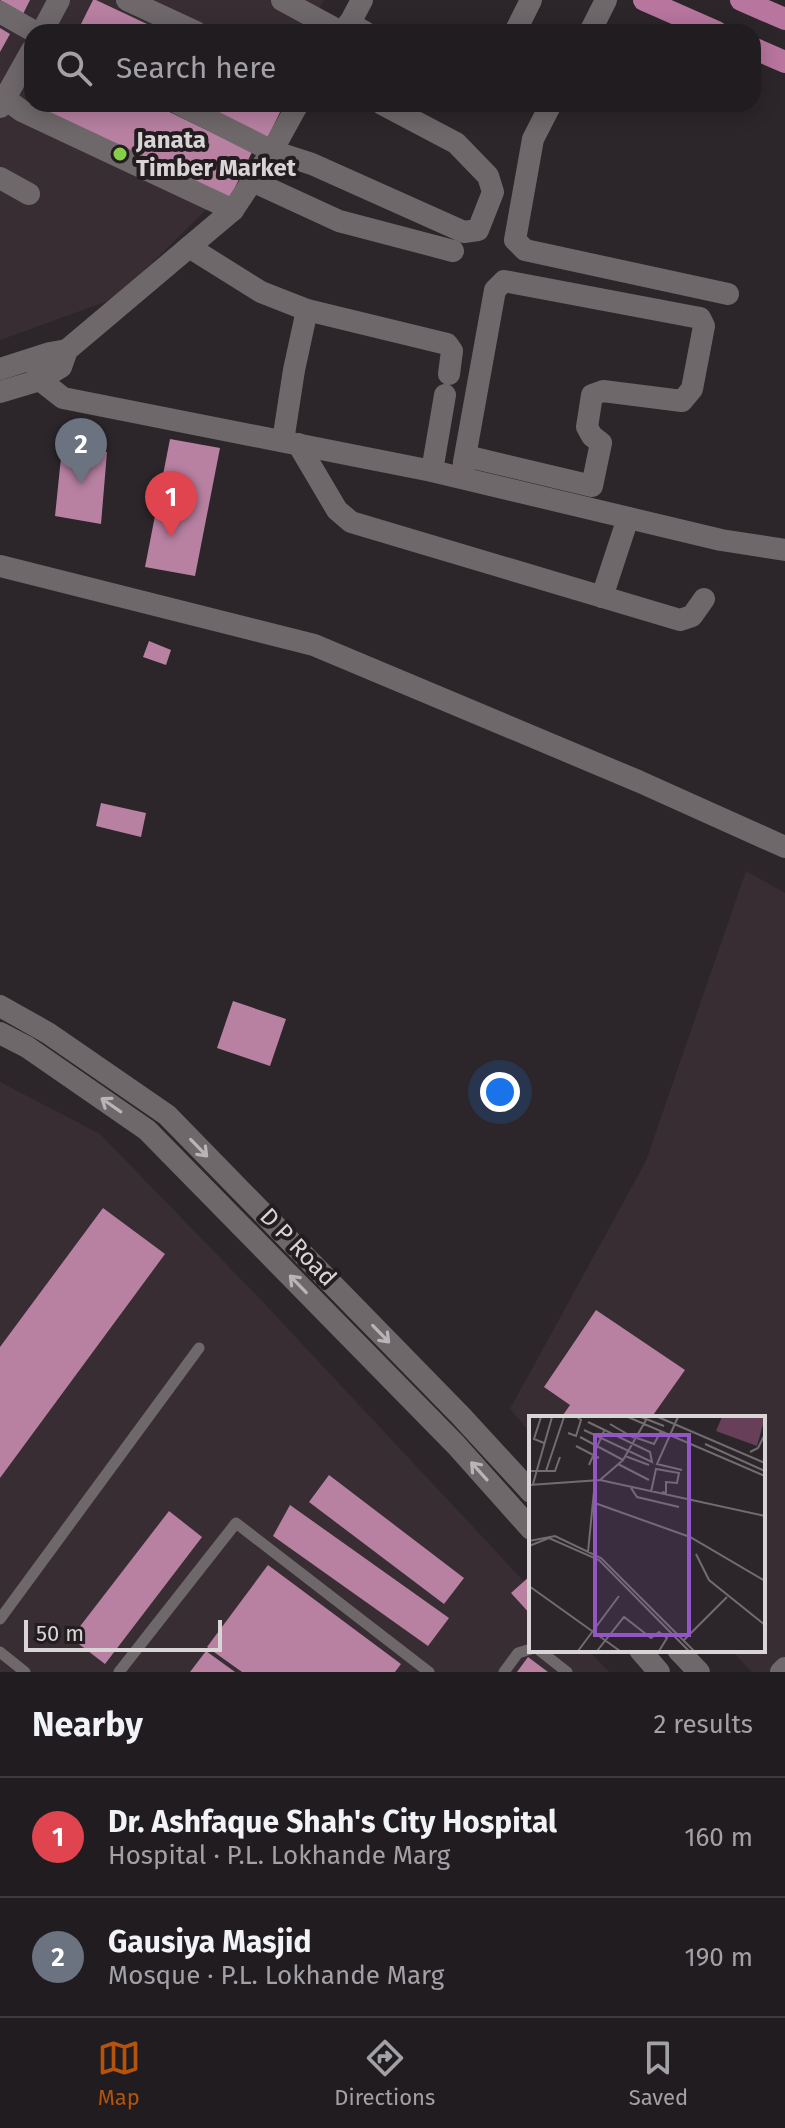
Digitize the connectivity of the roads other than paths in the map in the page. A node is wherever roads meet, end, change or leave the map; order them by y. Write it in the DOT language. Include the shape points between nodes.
graph roads {
  1 [pos="59,0"];
  2 [pos="127,0"];
  3 [pos="282,0"];
  4 [pos="362,0"];
  5 [pos="531,0"];
  6 [pos="606,0"];
  7 [pos="644,0"];
  8 [pos="741,0"];
  9 [pos="0,12"];
  10 [pos="785,19"];
  11 [pos="46,24"];
  12 [pos="179,24"];
  13 [pos="336,24"];
  14 [pos="352,24"];
  15 [pos="519,24"];
  16 [pos="594,24"];
  17 [pos="699,24"];
  18 [pos="24,26"];
  19 [pos="761,52"];
  20 [pos="785,62"];
  21 [pos="24,63"];
  22 [pos="2,100"];
  23 [pos="24,112"];
  24 [pos="24,112"];
  25 [pos="195,112"];
  26 [pos="294,112"];
  27 [pos="397,112"];
  28 [pos="547,112"];
  29 [pos="272,151"];
  30 [pos="0,178"];
  31 [pos="252,181"];
  32 [pos="29,194"];
  33 [pos="233,210"];
  34 [pos="189,247"];
  35 [pos="453,251"];
  36 [pos="728,294"];
  37 [pos="307,310"];
  38 [pos="0,369"];
  39 [pos="37,369"];
  40 [pos="0,392"];
  41 [pos="290,443"];
  42 [pos="466,456"];
  43 [pos="432,471"];
  44 [pos="463,478"];
  45 [pos="592,486"];
  46 [pos="589,509"];
  47 [pos="628,518"];
  48 [pos="785,550"];
  49 [pos="0,566"];
  50 [pos="602,597"];
  51 [pos="704,599"];
  52 [pos="785,847"];
  53 [pos="0,1006"];
  54 [pos="0,1033"];
  55 [pos="199,1348"];
  56 [pos="461,1416"];
  57 [pos="443,1433"];
  58 [pos="529,1490"];
  59 [pos="529,1527"];
  60 [pos="0,1619"];
  61 [pos="529,1650"];
  62 [pos="0,1652"];
  63 [pos="542,1652"];
  64 [pos="642,1652"];
  65 [pos="676,1652"];
  66 [pos="680,1652"];
  67 [pos="658,1670"];
  68 [pos="25,1672"];
  69 [pos="119,1672"];
  70 [pos="429,1672"];
  71 [pos="504,1672"];
  72 [pos="567,1672"];
  73 [pos="699,1672"];
  1 -- 11 [label="street"];
  2 -- 12 [label="street"];
  3 -- 13 [label="street"];
  4 -- 14 [label="street"];
  5 -- 15 [label="street"];
  6 -- 16 [label="street"];
  7 -- 17 [label="highway"];
  8 -- 10 [label="highway"];
  9 -- 18 [label="street"];
  19 -- 20 [label="highway"];
  21 -- 22 [label="street"];
  22 -- 24 [label="street"];
  23 -- 33 [label="street"];
  25 -- 29 [label="street"];
  26 -- 29 [label="street"];
  27 -- 29 [label="street" via="456,143 488,176 493,192 478,230 464,232"];
  28 -- 36 [label="street" via="533,139 515,240 525,250"];
  29 -- 31 [label="street"];
  30 -- 32 [label="street"];
  31 -- 33 [label="street"];
  31 -- 35 [label="street" via="339,221"];
  33 -- 34 [label="street"];
  34 -- 37 [label="street" via="261,292"];
  34 -- 39 [label="street" via="67,350 61,367"];
  37 -- 41 [label="street" via="294,370"];
  37 -- 43 [label="street" via="447,344 452,351"];
  38 -- 39 [label="street"];
  39 -- 40 [label="street"];
  39 -- 41 [label="street" via="63,398"];
  41 -- 43 [label="street"];
  41 -- 50 [label="street" via="351,522"];
  42 -- 44 [label="street"];
  42 -- 45 [label="street"];
  42 -- 45 [label="street" via="495,290 504,281 700,318 704,326 692,389 682,401 603,391 592,395 587,427 601,443"];
  43 -- 44 [label="street"];
  44 -- 46 [label="street"];
  45 -- 46 [label="street"];
  46 -- 47 [label="street"];
  47 -- 48 [label="street"];
  47 -- 50 [label="street"];
  49 -- 52 [label="street" via="314,645"];
  50 -- 51 [label="street" via="680,620 692,616"];
  53 -- 56 [label="street, D P Road, one-way" via="167,1115"];
  57 -- 54 [label="street, D P Road, one-way" via="147,1130"];
  55 -- 60 [label="lane"];
  56 -- 57 [label="street"];
  56 -- 58 [label="street, D P Road"];
  59 -- 57 [label="street, D P Road, one-way"];
  61 -- 71 [label="lane" via="518,1653"];
  62 -- 68 [label="lane"];
  63 -- 72 [label="lane"];
  64 -- 67 [label="street"];
  65 -- 67 [label="street"];
  66 -- 73 [label="street"];
  69 -- 70 [label="lane" via="236,1523"];
}
